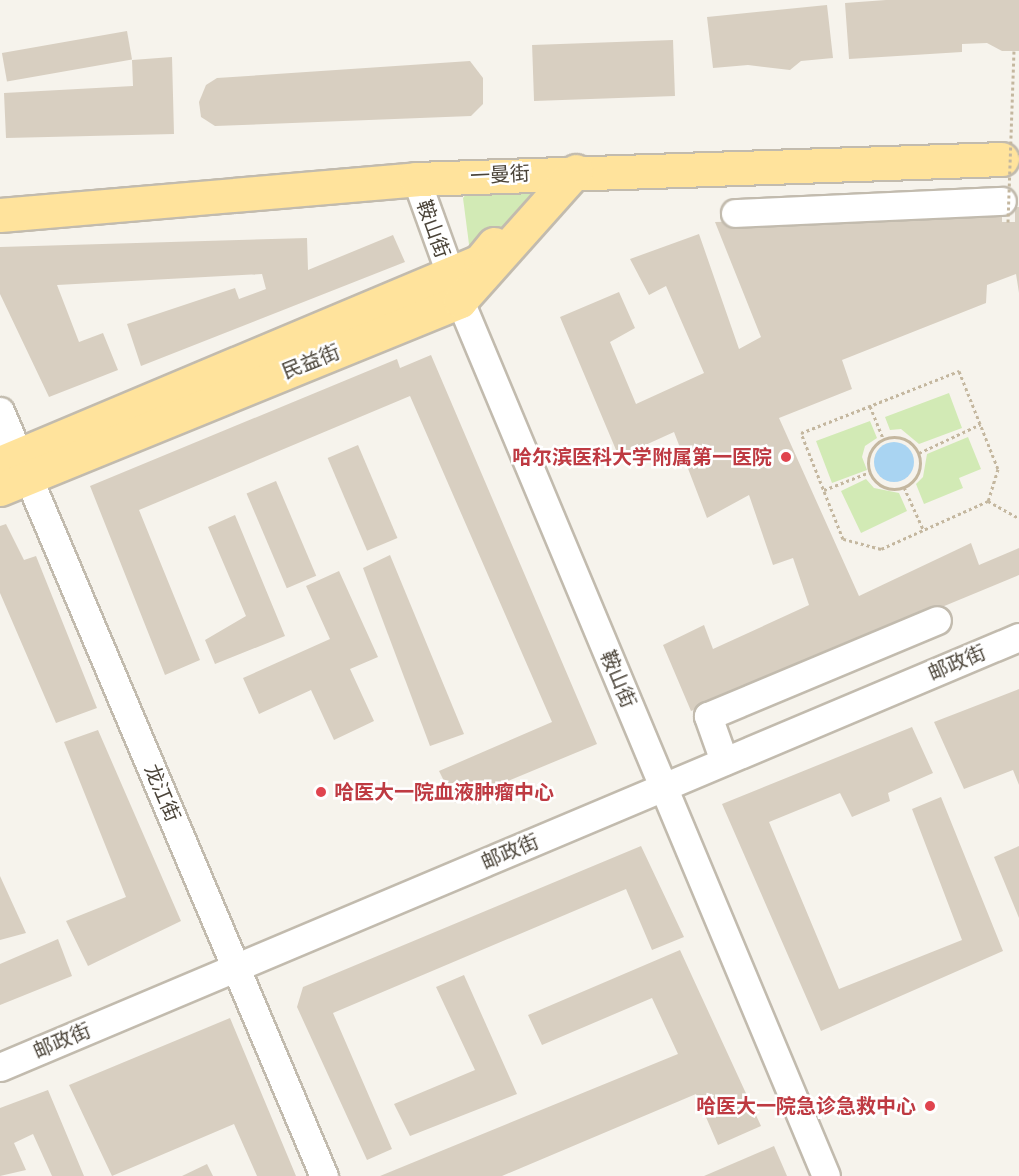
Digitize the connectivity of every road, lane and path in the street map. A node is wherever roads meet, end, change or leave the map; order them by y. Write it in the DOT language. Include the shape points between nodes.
graph roads {
  1 [pos="1014,51"];
  2 [pos="1002,159"];
  3 [pos="568,171"];
  4 [pos="416,179"];
  5 [pos="1005,211"];
  6 [pos="735,213"];
  7 [pos="0,215"];
  8 [pos="455,287"];
  9 [pos="870,406"];
  10 [pos="0,411"];
  11 [pos="981,424"];
  12 [pos="884,439"];
  13 [pos="919,453"];
  14 [pos="12,471"];
  15 [pos="870,472"];
  16 [pos="904,487"];
  17 [pos="824,490"];
  18 [pos="988,501"];
  19 [pos="1019,518"];
  20 [pos="923,529"];
  21 [pos="937,620"];
  22 [pos="1019,637"];
  23 [pos="724,762"];
  24 [pos="663,787"];
  25 [pos="236,968"];
  26 [pos="0,1067"];
  27 [pos="324,1176"];
  28 [pos="826,1176"];
  1 -- 5 [label="path, bridge"];
  2 -- 3 [label="main road, 一曼街"];
  3 -- 4 [label="main road, 一曼街"];
  3 -- 8 [label="main road, 民益街"];
  4 -- 7 [label="main road, 一曼街"];
  4 -- 8 [label="street, 鞍山街"];
  5 -- 6 [label="street"];
  8 -- 14 [label="main road, 民益街"];
  8 -- 24 [label="street, 鞍山街"];
  9 -- 11 [label="path" via="959,371"];
  9 -- 12 [label="path"];
  9 -- 17 [label="path" via="801,433"];
  10 -- 14 [label="street, 龙江街"];
  11 -- 13 [label="path"];
  11 -- 18 [label="path" via="998,469"];
  12 -- 13 [label="path" via="908,440"];
  12 -- 15 [label="path" via="872,449"];
  13 -- 16 [label="path" via="917,477"];
  14 -- 25 [label="street, 龙江街"];
  15 -- 16 [label="path" via="888,489"];
  15 -- 17 [label="path"];
  16 -- 20 [label="path"];
  17 -- 20 [label="path" via="843,539 880,549"];
  18 -- 19 [label="path"];
  18 -- 20 [label="path"];
  21 -- 23 [label="street" via="708,716"];
  22 -- 23 [label="street, 邮政街"];
  23 -- 24 [label="street, 邮政街"];
  24 -- 25 [label="street, 邮政街"];
  24 -- 28 [label="street, 鞍山街"];
  25 -- 26 [label="street, 邮政街"];
  25 -- 27 [label="street, 龙江街"];
}
